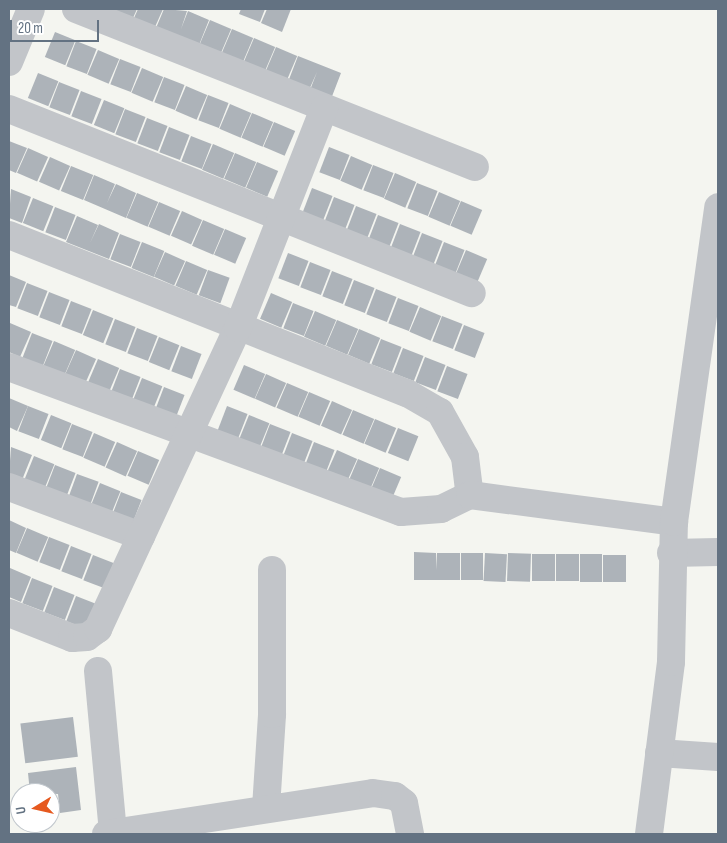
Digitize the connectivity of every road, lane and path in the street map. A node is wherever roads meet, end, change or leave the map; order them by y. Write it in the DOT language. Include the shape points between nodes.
graph roads {
  1 [pos="31,9"];
  2 [pos="76,9"];
  3 [pos="9,62"];
  4 [pos="324,108"];
  5 [pos="9,109"];
  6 [pos="475,167"];
  7 [pos="718,207"];
  8 [pos="280,216"];
  9 [pos="9,236"];
  10 [pos="472,293"];
  11 [pos="238,328"];
  12 [pos="9,367"];
  13 [pos="190,435"];
  14 [pos="9,487"];
  15 [pos="470,495"];
  16 [pos="674,522"];
  17 [pos="141,536"];
  18 [pos="718,552"];
  19 [pos="671,553"];
  20 [pos="272,570"];
  21 [pos="9,613"];
  22 [pos="98,671"];
  23 [pos="659,753"];
  24 [pos="718,756"];
  25 [pos="266,808"];
  26 [pos="212,826"];
  27 [pos="119,833"];
  28 [pos="410,834"];
  29 [pos="649,834"];
  1 -- 3 [label="street"];
  2 -- 4 [label="street"];
  4 -- 6 [label="street"];
  4 -- 8 [label="street"];
  5 -- 8 [label="street"];
  7 -- 16 [label="street"];
  8 -- 10 [label="street"];
  8 -- 11 [label="street"];
  9 -- 11 [label="street"];
  11 -- 13 [label="street"];
  11 -- 15 [label="street" via="407,393 440,412 465,457"];
  12 -- 13 [label="street"];
  13 -- 15 [label="street" via="401,512 441,509"];
  13 -- 17 [label="street"];
  14 -- 17 [label="street"];
  15 -- 16 [label="street"];
  16 -- 19 [label="street"];
  17 -- 21 [label="street" via="93,634 72,638"];
  18 -- 19 [label="street"];
  19 -- 23 [label="street" via="671,662"];
  20 -- 25 [label="street" via="272,714"];
  22 -- 27 [label="street"];
  23 -- 24 [label="street"];
  23 -- 29 [label="street"];
  25 -- 26 [label="street"];
  25 -- 28 [label="street" via="373,793 395,796 409,813"];
  26 -- 27 [label="street"];
}
